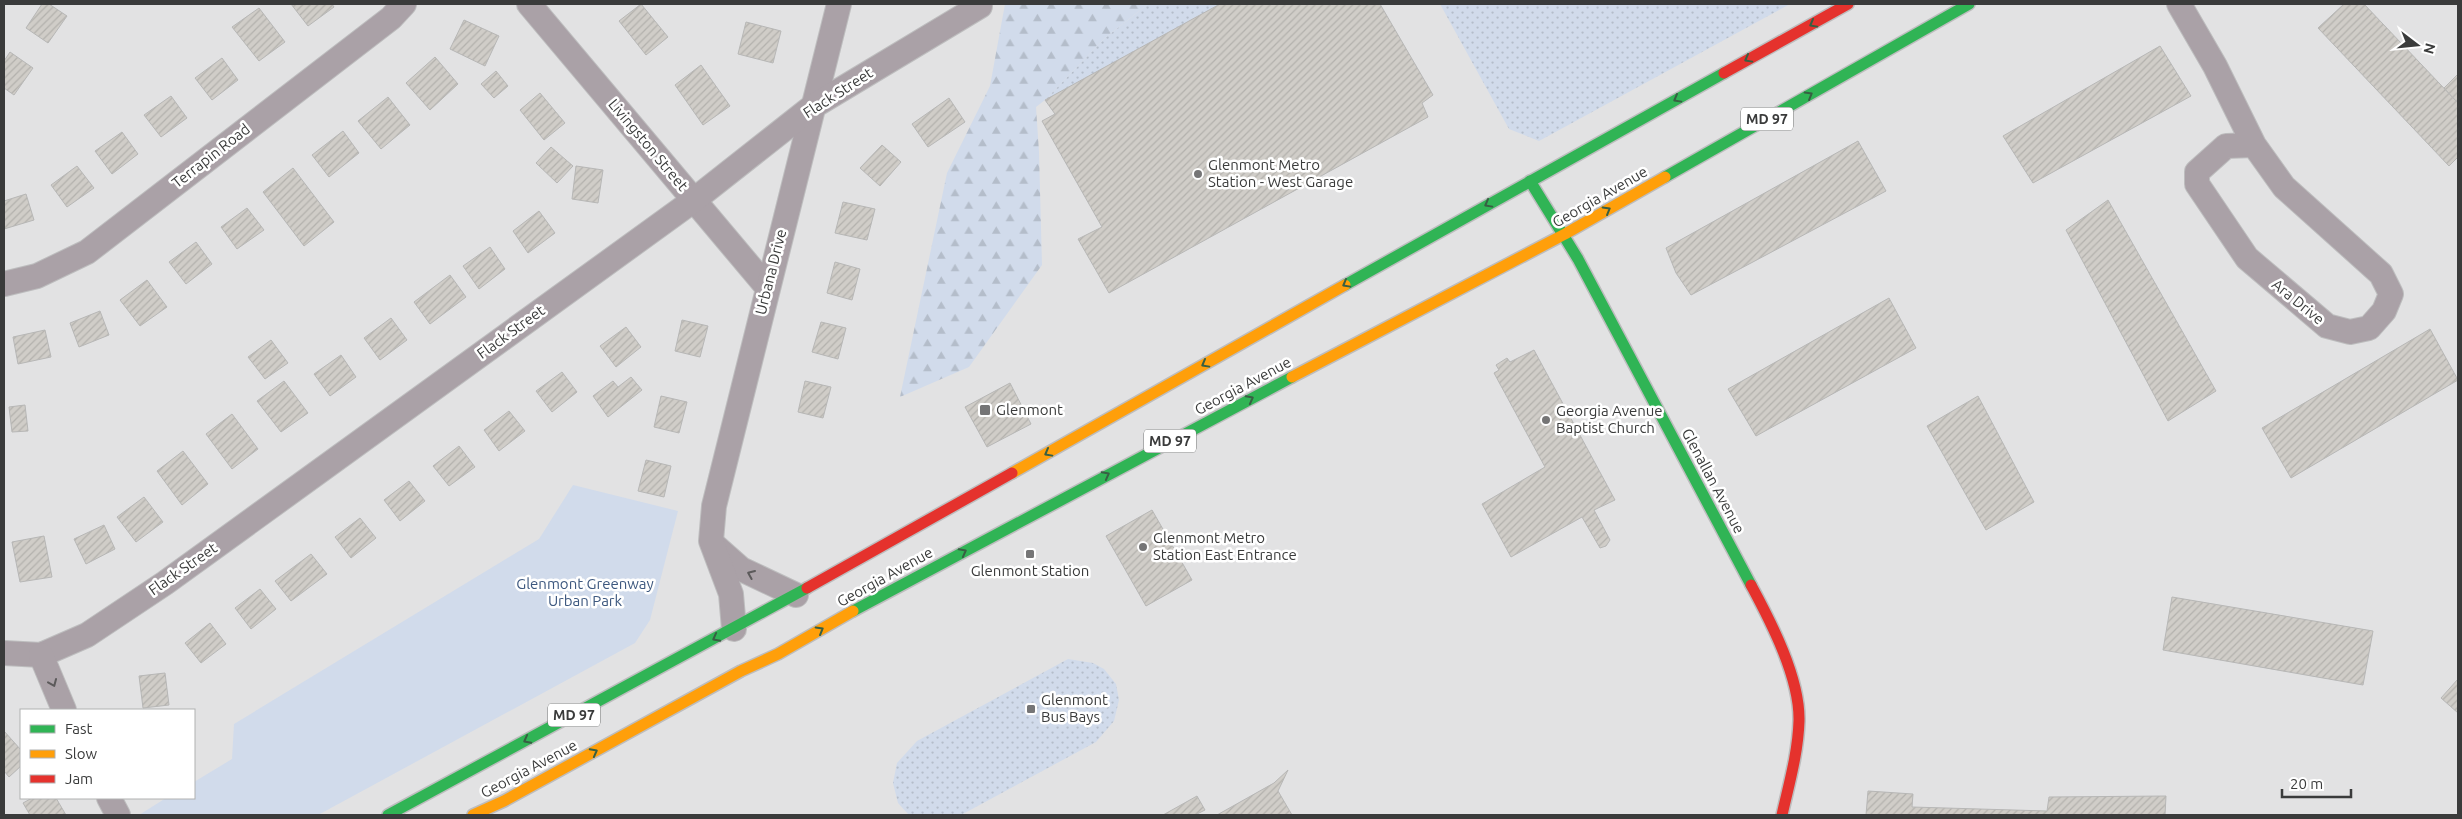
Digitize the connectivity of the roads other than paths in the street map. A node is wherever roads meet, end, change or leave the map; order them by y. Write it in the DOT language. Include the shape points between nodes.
graph roads {
  1 [pos="404,4"];
  2 [pos="529,4"];
  3 [pos="839,4"];
  4 [pos="1848,4"];
  5 [pos="1969,4"];
  6 [pos="2179,4"];
  7 [pos="980,6"];
  8 [pos="812,108"];
  9 [pos="2254,145"];
  10 [pos="1530,181"];
  11 [pos="694,200"];
  12 [pos="1565,234"];
  13 [pos="4,284"];
  14 [pos="767,287"];
  15 [pos="710,541"];
  16 [pos="796,594"];
  17 [pos="734,629"];
  18 [pos="4,653"];
  19 [pos="41,655"];
  20 [pos="64,709"];
  21 [pos="110,799"];
  22 [pos="118,815"];
  23 [pos="388,815"];
  24 [pos="473,815"];
  25 [pos="1782,815"];
  1 -- 13 [label="street, Terrapin Road" via="391,18 87,252 38,276"];
  2 -- 11 [label="street, Livingston Street"];
  3 -- 8 [label="street, Urbana Drive"];
  4 -- 10 [label="main road, Georgia Avenue / MD 97, one-way"];
  12 -- 5 [label="main road, Georgia Avenue / MD 97, one-way"];
  6 -- 9 [label="street, Ara Drive" via="2215,66"];
  7 -- 8 [label="street, Flack Street"];
  8 -- 11 [label="street, Flack Street"];
  8 -- 14 [label="street, Urbana Drive"];
  9 -- 9 [label="street, Ara Drive" via="2284,187 2381,274 2391,294 2384,311 2369,328 2350,332 2327,326 2282,290 2247,258 2197,184 2197,172 2226,146"];
  10 -- 12 [label="main road, Glenallan Avenue"];
  10 -- 16 [label="main road, Georgia Avenue / MD 97, one-way"];
  11 -- 14 [label="street, Livingston Street"];
  11 -- 19 [label="street, Flack Street" via="164,583 87,635"];
  24 -- 12 [label="main road, Georgia Avenue / MD 97, one-way"];
  12 -- 25 [label="main road, Glenallan Avenue" via="1762,606 1791,671 1798,719 1795,760"];
  14 -- 15 [label="street, Urbana Drive" via="714,506"];
  16 -- 15 [label="street, one-way" via="740,569"];
  15 -- 17 [label="street, Urbana Drive" via="731,594"];
  16 -- 17 [label="main road, Georgia Avenue / MD 97"];
  17 -- 23 [label="main road, Georgia Avenue / MD 97, one-way"];
  18 -- 19 [label="street"];
  19 -- 20 [label="street, one-way"];
  21 -- 22 [label="street"];
}
